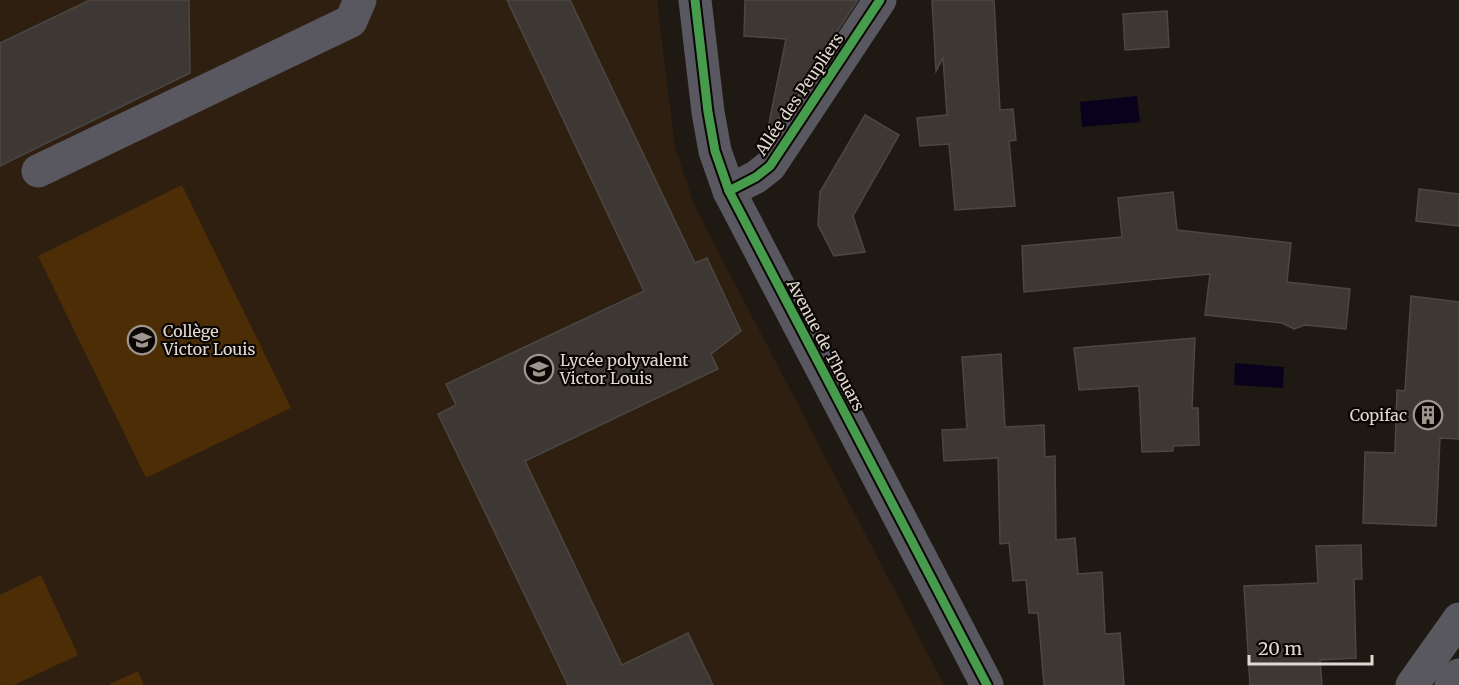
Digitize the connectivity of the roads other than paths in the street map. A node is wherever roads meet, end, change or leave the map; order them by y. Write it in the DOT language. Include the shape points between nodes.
graph roads {
  1 [pos="360,0"];
  2 [pos="695,0"];
  3 [pos="880,0"];
  4 [pos="38,171"];
  5 [pos="729,191"];
  6 [pos="1459,619"];
  7 [pos="1459,675"];
  8 [pos="987,685"];
  9 [pos="1412,685"];
  10 [pos="1451,685"];
  1 -- 4 [label="street" via="351,21"];
  2 -- 5 [label="street, Avenue de Thouars" via="708,112 715,151"];
  3 -- 5 [label="street, Allée des Peupliers" via="770,166"];
  5 -- 8 [label="street, Avenue de Thouars"];
  6 -- 9 [label="main road"];
  7 -- 10 [label="main road"];
}
